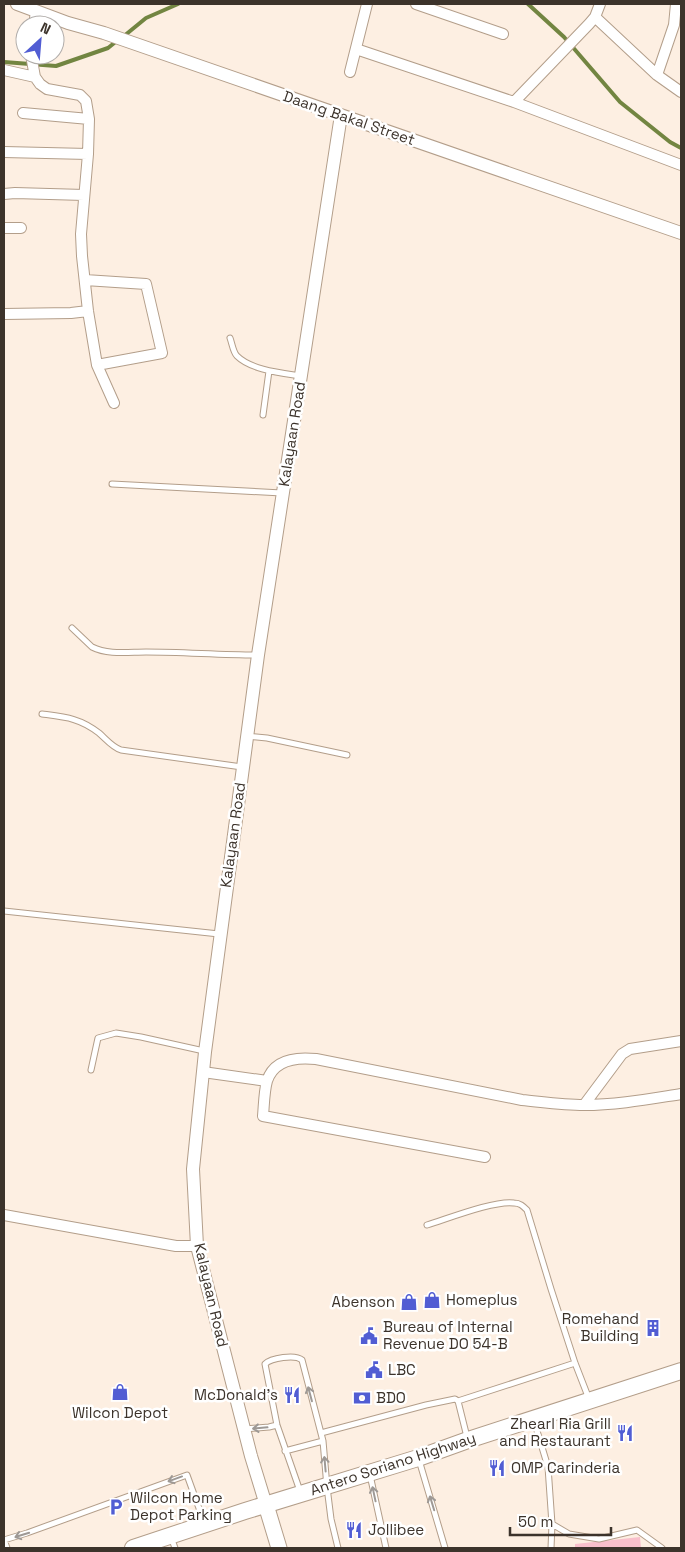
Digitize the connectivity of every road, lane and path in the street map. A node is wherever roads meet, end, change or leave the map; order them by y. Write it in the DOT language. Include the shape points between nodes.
graph roads {
  1 [pos="17,4"];
  2 [pos="367,4"];
  3 [pos="416,4"];
  4 [pos="600,4"];
  5 [pos="676,4"];
  6 [pos="36,12"];
  7 [pos="36,15"];
  8 [pos="592,21"];
  9 [pos="503,34"];
  10 [pos="356,49"];
  11 [pos="32,65"];
  12 [pos="4,70"];
  13 [pos="350,72"];
  14 [pos="34,75"];
  15 [pos="657,75"];
  16 [pos="681,92"];
  17 [pos="514,102"];
  18 [pos="22,113"];
  19 [pos="341,115"];
  20 [pos="88,119"];
  21 [pos="4,152"];
  22 [pos="88,154"];
  23 [pos="681,165"];
  24 [pos="4,194"];
  25 [pos="84,194"];
  26 [pos="4,228"];
  27 [pos="21,228"];
  28 [pos="681,233"];
  29 [pos="85,280"];
  30 [pos="88,311"];
  31 [pos="4,314"];
  32 [pos="230,338"];
  33 [pos="97,365"];
  34 [pos="269,371"];
  35 [pos="301,376"];
  36 [pos="114,403"];
  37 [pos="263,415"];
  38 [pos="112,484"];
  39 [pos="282,493"];
  40 [pos="72,628"];
  41 [pos="258,655"];
  42 [pos="42,714"];
  43 [pos="247,736"];
  44 [pos="347,755"];
  45 [pos="243,767"];
  46 [pos="4,911"];
  47 [pos="220,934"];
  48 [pos="681,1041"];
  49 [pos="205,1052"];
  50 [pos="91,1070"];
  51 [pos="203,1072"];
  52 [pos="267,1081"];
  53 [pos="681,1094"];
  54 [pos="584,1105"];
  55 [pos="485,1157"];
  56 [pos="4,1215"];
  57 [pos="427,1225"];
  58 [pos="197,1246"];
  59 [pos="575,1363"];
  60 [pos="681,1371"];
  61 [pos="590,1400"];
  62 [pos="458,1401"];
  63 [pos="533,1420"];
  64 [pos="277,1425"];
  65 [pos="244,1429"];
  66 [pos="321,1433"];
  67 [pos="468,1440"];
  68 [pos="323,1441"];
  69 [pos="285,1451"];
  70 [pos="418,1458"];
  71 [pos="370,1473"];
  72 [pos="327,1487"];
  73 [pos="301,1494"];
  74 [pos="266,1505"];
  75 [pos="552,1524"];
  76 [pos="205,1525"];
  77 [pos="4,1540"];
  78 [pos="173,1542"];
  79 [pos="7,1548"];
  80 [pos="133,1548"];
  81 [pos="279,1548"];
  82 [pos="338,1548"];
  83 [pos="386,1548"];
  84 [pos="445,1548"];
  85 [pos="551,1548"];
  86 [pos="662,1548"];
  1 -- 6 [label="street, Daang Bakal Street"];
  2 -- 10 [label="street"];
  3 -- 9 [label="street"];
  4 -- 8 [label="street"];
  5 -- 15 [label="street" via="674,25"];
  6 -- 7 [label="street"];
  6 -- 19 [label="street, Daang Bakal Street"];
  8 -- 15 [label="street"];
  8 -- 17 [label="street"];
  10 -- 13 [label="street"];
  10 -- 17 [label="street"];
  11 -- 14 [label="street"];
  12 -- 14 [label="street"];
  14 -- 20 [label="street" via="47,89 80,95 86,101"];
  15 -- 16 [label="street"];
  17 -- 23 [label="street"];
  18 -- 20 [label="street"];
  19 -- 28 [label="street, Daang Bakal Street"];
  19 -- 35 [label="street, Kalayaan Road"];
  20 -- 22 [label="street"];
  21 -- 22 [label="street"];
  22 -- 25 [label="street"];
  24 -- 25 [label="street"];
  25 -- 29 [label="street" via="81,234"];
  26 -- 27 [label="street"];
  29 -- 30 [label="street"];
  29 -- 33 [label="street" via="146,284 162,353"];
  30 -- 31 [label="street"];
  30 -- 33 [label="street"];
  32 -- 34 [label="lane" via="236,355"];
  33 -- 36 [label="street"];
  34 -- 35 [label="lane"];
  34 -- 37 [label="lane"];
  35 -- 39 [label="street, Kalayaan Road"];
  38 -- 39 [label="lane"];
  39 -- 41 [label="street, Kalayaan Road"];
  40 -- 41 [label="lane" via="96,650"];
  41 -- 43 [label="street, Kalayaan Road"];
  42 -- 45 [label="lane" via="80,721 121,750"];
  43 -- 44 [label="lane"];
  43 -- 45 [label="street, Kalayaan Road"];
  45 -- 47 [label="street, Kalayaan Road"];
  46 -- 47 [label="lane"];
  47 -- 49 [label="street, Kalayaan Road"];
  48 -- 54 [label="street" via="630,1049 622,1054"];
  49 -- 50 [label="lane" via="116,1033 98,1038"];
  49 -- 51 [label="street, Kalayaan Road"];
  51 -- 52 [label="street"];
  51 -- 58 [label="street, Kalayaan Road" via="193,1169"];
  52 -- 54 [label="street" via="283,1062 303,1058 522,1100"];
  52 -- 55 [label="street" via="262,1116"];
  53 -- 54 [label="street"];
  56 -- 58 [label="street" via="176,1246"];
  57 -- 59 [label="lane" via="500,1204 516,1203 524,1207"];
  58 -- 65 [label="street, Kalayaan Road"];
  59 -- 61 [label="lane"];
  59 -- 62 [label="lane"];
  60 -- 61 [label="main road, Antero Soriano Highway"];
  61 -- 63 [label="main road, Antero Soriano Highway"];
  62 -- 66 [label="lane" via="452,1399"];
  62 -- 67 [label="lane"];
  63 -- 67 [label="main road, Antero Soriano Highway"];
  63 -- 75 [label="lane" via="548,1467"];
  64 -- 65 [label="lane, one-way"];
  66 -- 64 [label="lane, one-way" via="302,1360 295,1356 265,1364"];
  64 -- 69 [label="lane"];
  65 -- 74 [label="street, Kalayaan Road"];
  66 -- 68 [label="lane"];
  67 -- 70 [label="main road, Antero Soriano Highway"];
  68 -- 69 [label="lane"];
  72 -- 68 [label="lane, one-way"];
  69 -- 73 [label="lane"];
  70 -- 71 [label="main road, Antero Soriano Highway"];
  84 -- 70 [label="lane, one-way"];
  71 -- 72 [label="main road, Antero Soriano Highway"];
  83 -- 71 [label="lane, one-way"];
  72 -- 73 [label="main road, Antero Soriano Highway"];
  72 -- 82 [label="lane"];
  73 -- 74 [label="main road, Antero Soriano Highway"];
  74 -- 76 [label="main road, Antero Soriano Highway"];
  74 -- 81 [label="main road, Kalayaan Road"];
  75 -- 85 [label="lane"];
  75 -- 86 [label="lane" via="569,1534 599,1539 637,1530"];
  76 -- 77 [label="lane, one-way" via="187,1475"];
  76 -- 78 [label="main road, Antero Soriano Highway"];
  77 -- 79 [label="lane"];
  78 -- 80 [label="main road, Antero Soriano Highway"];
}
